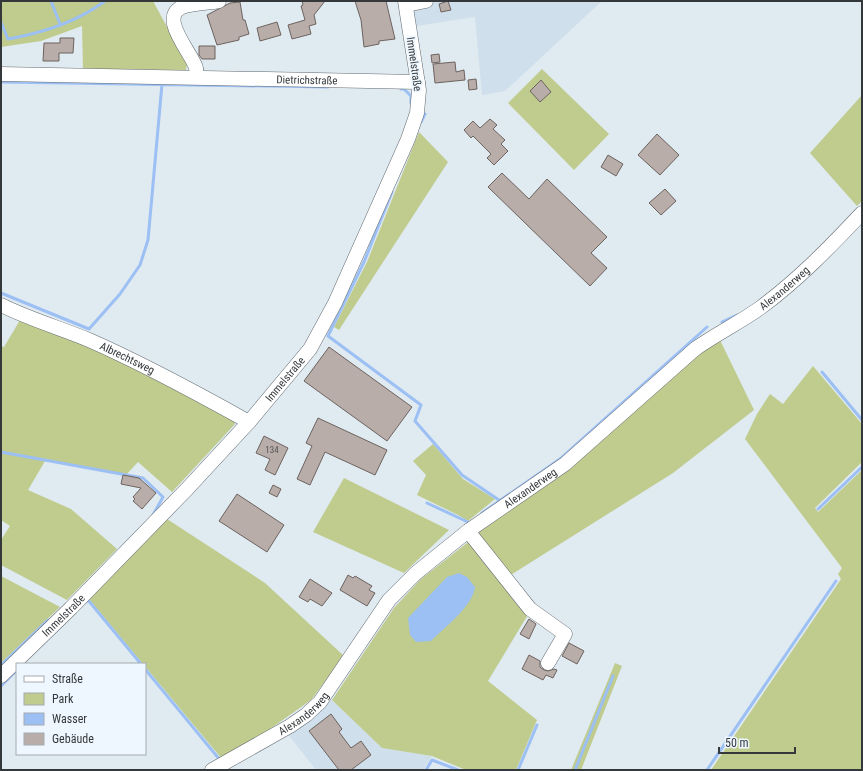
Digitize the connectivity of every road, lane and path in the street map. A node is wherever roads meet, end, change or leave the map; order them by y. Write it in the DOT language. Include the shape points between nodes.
graph roads {
  1 [pos="219,1"];
  2 [pos="426,1"];
  3 [pos="405,3"];
  4 [pos="1,74"];
  5 [pos="196,77"];
  6 [pos="418,82"];
  7 [pos="862,213"];
  8 [pos="1,305"];
  9 [pos="249,422"];
  10 [pos="468,531"];
  11 [pos="548,663"];
  12 [pos="1,676"];
  13 [pos="212,770"];
  1 -- 5 [label="street" via="184,7 174,16 174,25 196,68"];
  2 -- 3 [label="street"];
  3 -- 6 [label="street, Immelstraße"];
  4 -- 5 [label="street, Dietrichstraße"];
  5 -- 6 [label="street, Dietrichstraße"];
  6 -- 9 [label="street, Immelstraße" via="419,102 408,139 335,303 310,349"];
  7 -- 10 [label="street, Alexanderweg" via="820,258 794,281 758,309 696,349 565,464"];
  8 -- 9 [label="street, Albrechtsweg" via="128,357"];
  9 -- 12 [label="street, Immelstraße" via="77,603"];
  10 -- 11 [label="street" via="530,609 565,634"];
  10 -- 13 [label="street, Alexanderweg" via="416,573 389,600 320,702 290,726"];
}
